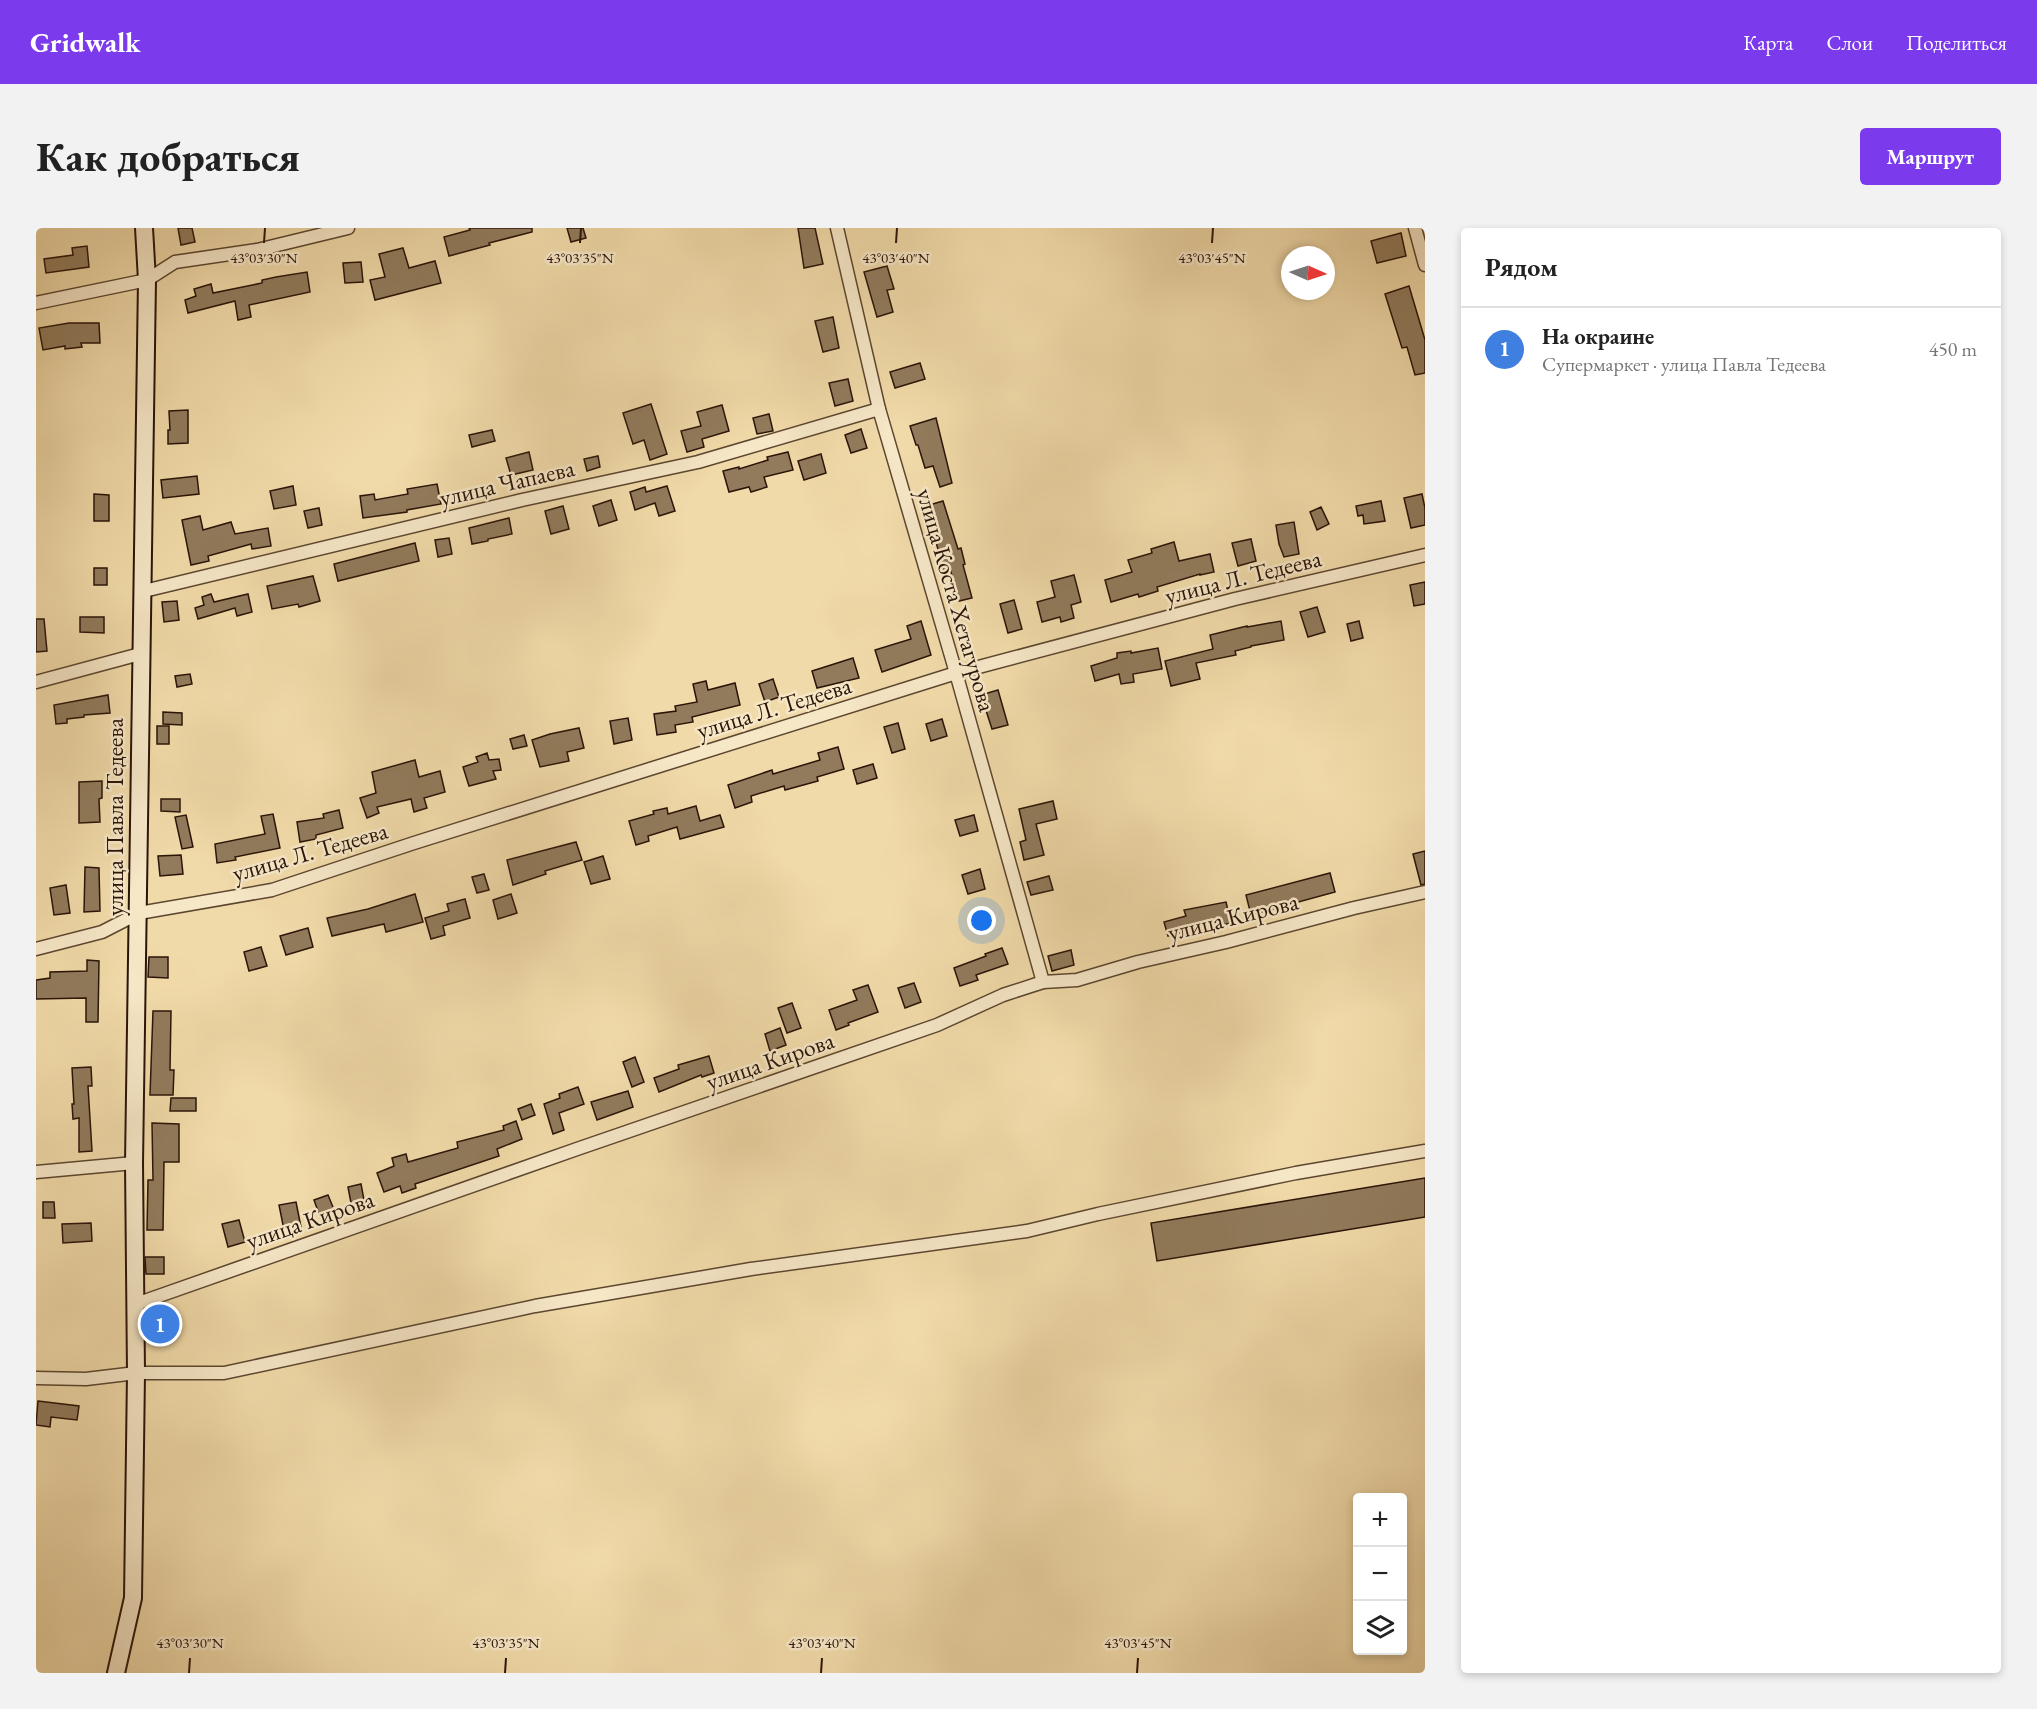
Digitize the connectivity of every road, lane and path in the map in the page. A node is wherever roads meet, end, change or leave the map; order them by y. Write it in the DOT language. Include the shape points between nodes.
graph roads {
  1 [pos="144,228"];
  2 [pos="348,228"];
  3 [pos="837,228"];
  4 [pos="1414,228"];
  5 [pos="1425,266"];
  6 [pos="147,280"];
  7 [pos="36,303"];
  8 [pos="879,409"];
  9 [pos="1425,555"];
  10 [pos="144,591"];
  11 [pos="140,654"];
  12 [pos="956,673"];
  13 [pos="36,682"];
  14 [pos="1425,892"];
  15 [pos="139,914"];
  16 [pos="36,949"];
  17 [pos="1043,982"];
  18 [pos="1425,1151"];
  19 [pos="134,1163"];
  20 [pos="36,1172"];
  21 [pos="136,1304"];
  22 [pos="136,1373"];
  23 [pos="36,1378"];
  24 [pos="116,1673"];
  1 -- 6 [label="main road, улица Павла Тедеева"];
  2 -- 6 [label="street" via="258,250 175,262"];
  3 -- 8 [label="street, улица Коста Хетагурова"];
  4 -- 5 [label="street"];
  6 -- 7 [label="street"];
  6 -- 10 [label="main road, улица Павла Тедеева"];
  8 -- 10 [label="street, улица Чапаева" via="699,462 522,500"];
  8 -- 12 [label="street, улица Коста Хетагурова"];
  9 -- 12 [label="street, улица Л. Тедеева" via="1235,599"];
  10 -- 11 [label="main road, улица Павла Тедеева"];
  11 -- 13 [label="street"];
  11 -- 15 [label="main road, улица Павла Тедеева"];
  12 -- 15 [label="street, улица Л. Тедеева" via="272,890"];
  12 -- 17 [label="street, улица Коста Хетагурова"];
  14 -- 17 [label="street, улица Кирова" via="1077,980"];
  15 -- 16 [label="street, улица Л. Тедеева" via="102,932"];
  15 -- 19 [label="main road, улица Павла Тедеева"];
  17 -- 21 [label="street, улица Кирова" via="937,1025"];
  18 -- 22 [label="street" via="1296,1173 1027,1232 751,1269 536,1306 224,1373"];
  19 -- 20 [label="street"];
  19 -- 21 [label="main road, улица Павла Тедеева"];
  21 -- 22 [label="main road, улица Павла Тедеева"];
  22 -- 23 [label="street" via="86,1379"];
  22 -- 24 [label="main road, улица Павла Тедеева" via="133,1598"];
}
